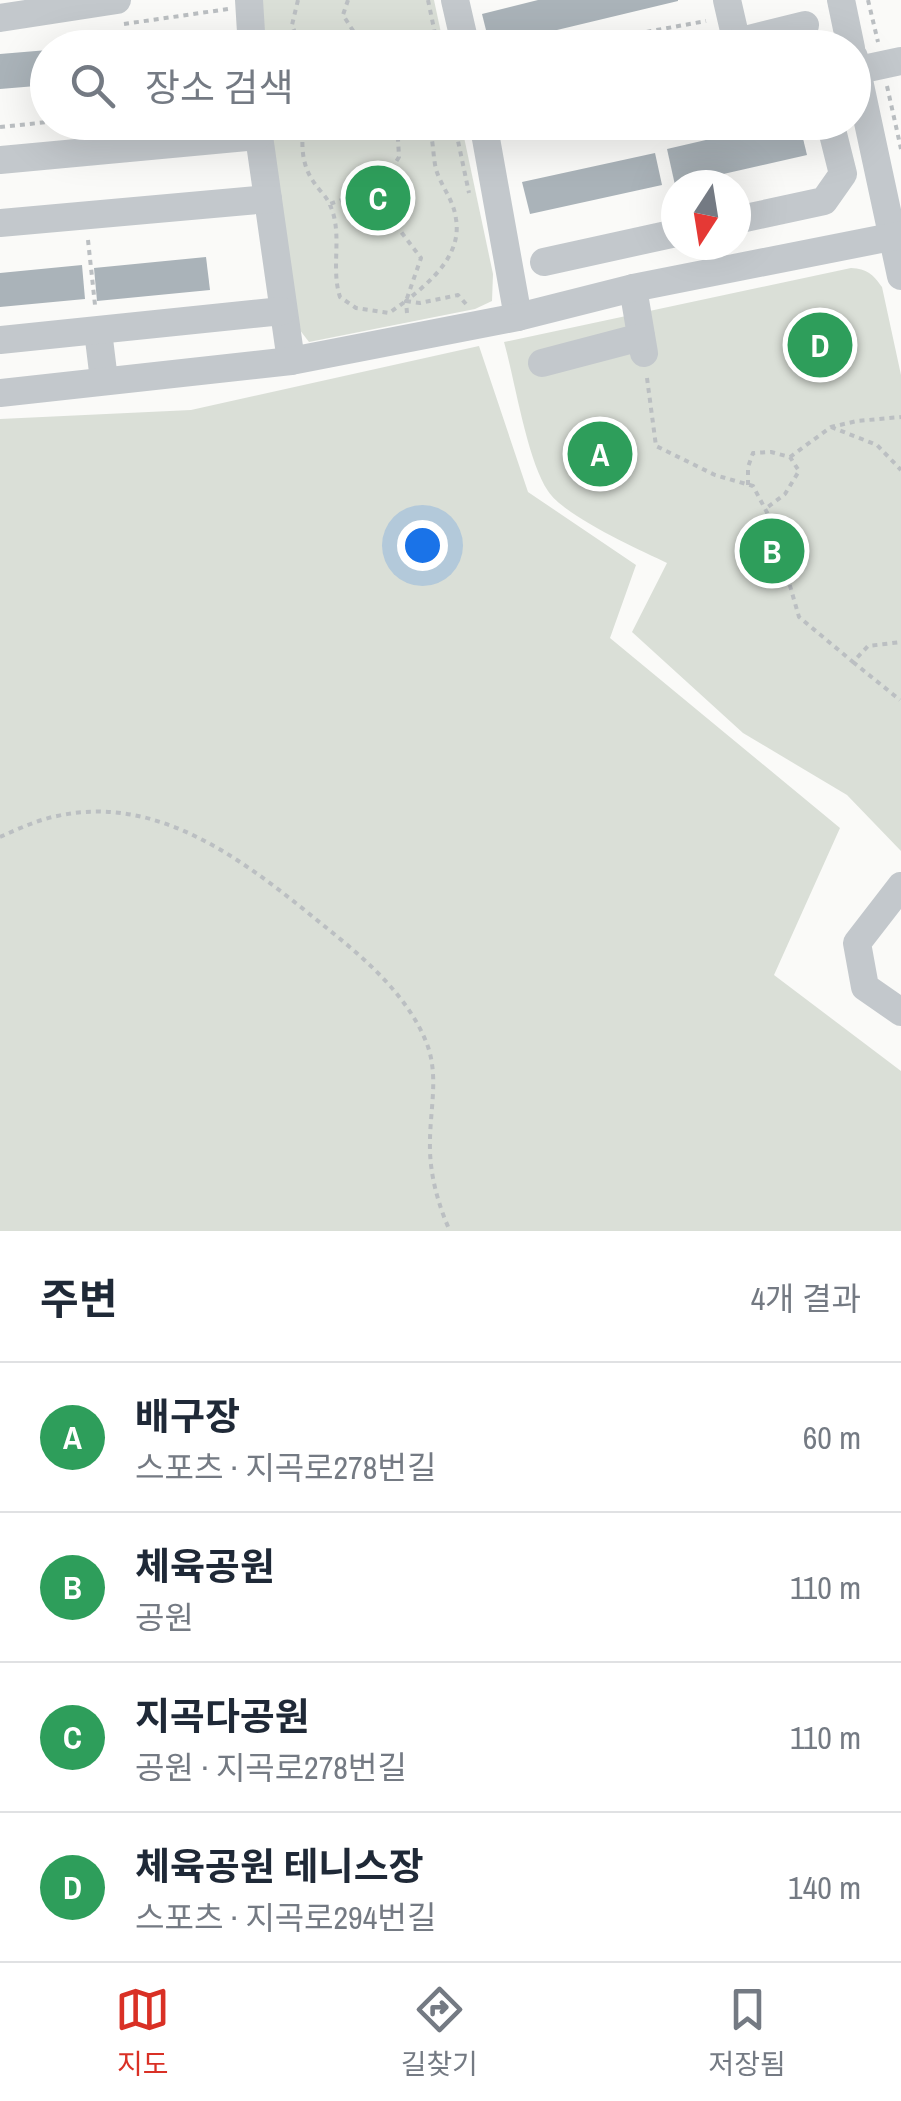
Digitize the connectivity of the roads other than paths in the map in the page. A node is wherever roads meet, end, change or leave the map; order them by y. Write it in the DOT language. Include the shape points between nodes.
graph roads {
  1 [pos="117,0"];
  2 [pos="249,0"];
  3 [pos="455,0"];
  4 [pos="841,0"];
  5 [pos="47,5"];
  6 [pos="0,18"];
  7 [pos="805,26"];
  8 [pos="251,30"];
  9 [pos="462,30"];
  10 [pos="790,30"];
  11 [pos="850,30"];
  12 [pos="871,59"];
  13 [pos="901,61"];
  14 [pos="871,114"];
  15 [pos="166,140"];
  16 [pos="259,140"];
  17 [pos="486,140"];
  18 [pos="834,140"];
  19 [pos="0,160"];
  20 [pos="268,199"];
  21 [pos="751,217"];
  22 [pos="0,224"];
  23 [pos="661,236"];
  24 [pos="897,236"];
  25 [pos="544,262"];
  26 [pos="901,276"];
  27 [pos="633,288"];
  28 [pos="282,311"];
  29 [pos="518,317"];
  30 [pos="98,331"];
  31 [pos="0,340"];
  32 [pos="291,361"];
  33 [pos="542,363"];
  34 [pos="104,380"];
  35 [pos="0,393"];
  36 [pos="901,886"];
  37 [pos="901,1012"];
  1 -- 5 [label="street"];
  2 -- 8 [label="street"];
  3 -- 9 [label="street"];
  4 -- 11 [label="street"];
  5 -- 6 [label="street"];
  7 -- 10 [label="street"];
  12 -- 13 [label="street"];
  14 -- 24 [label="street"];
  15 -- 19 [label="street"];
  16 -- 20 [label="street"];
  17 -- 29 [label="street"];
  18 -- 21 [label="street" via="843,174 824,201"];
  20 -- 22 [label="street"];
  20 -- 28 [label="street"];
  23 -- 25 [label="street"];
  24 -- 26 [label="street"];
  24 -- 27 [label="street"];
  27 -- 29 [label="street"];
  27 -- 33 [label="street" via="643,345"];
  28 -- 30 [label="street"];
  28 -- 32 [label="street"];
  29 -- 32 [label="street"];
  30 -- 31 [label="street"];
  30 -- 34 [label="street"];
  32 -- 34 [label="street"];
  34 -- 35 [label="street"];
  36 -- 37 [label="street" via="857,943 864,987"];
}
